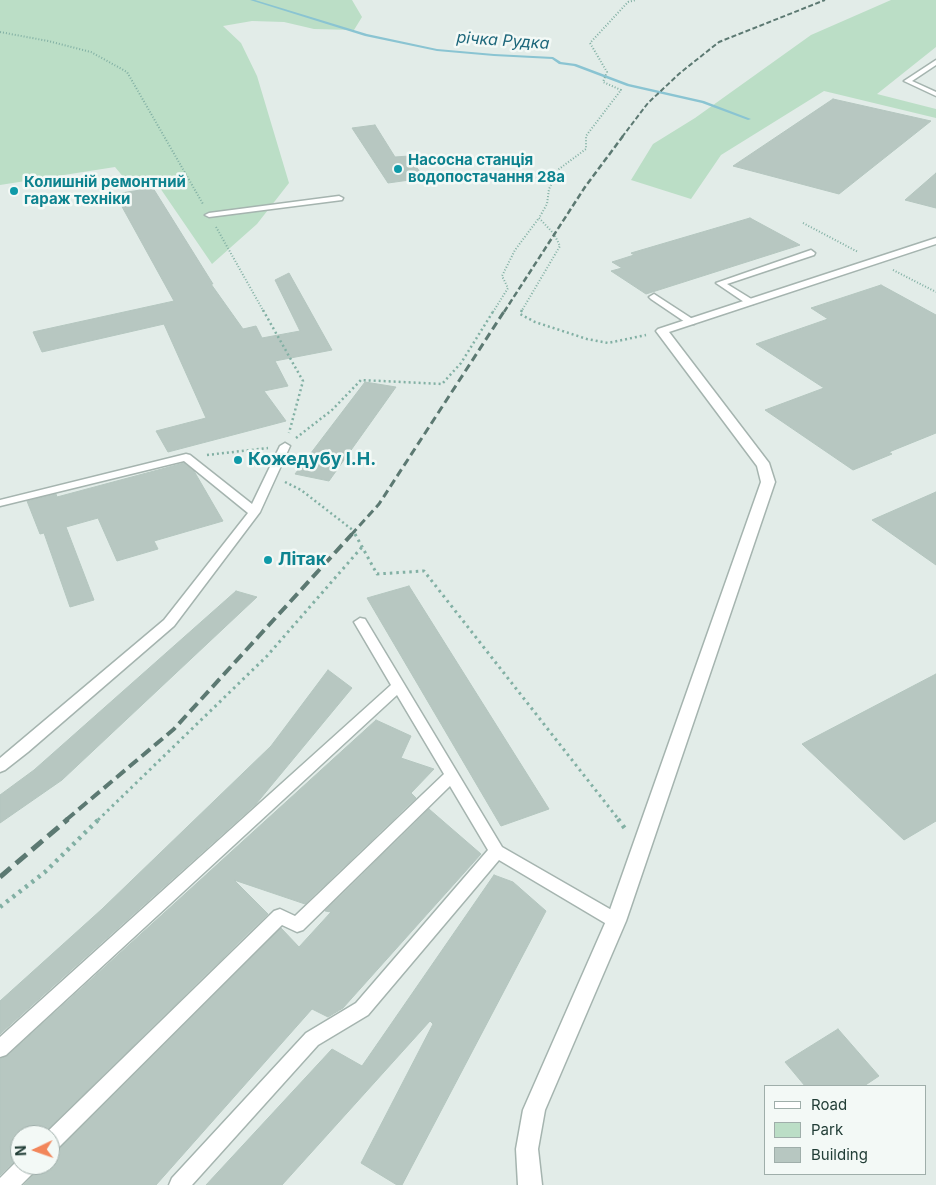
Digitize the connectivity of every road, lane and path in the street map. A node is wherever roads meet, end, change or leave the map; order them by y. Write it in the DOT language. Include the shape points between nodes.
graph roads {
  1 [pos="636,0"];
  2 [pos="0,32"];
  3 [pos="936,62"];
  4 [pos="936,94"];
  5 [pos="339,198"];
  6 [pos="209,215"];
  7 [pos="538,218"];
  8 [pos="936,241"];
  9 [pos="811,252"];
  10 [pos="654,297"];
  11 [pos="750,302"];
  12 [pos="691,322"];
  13 [pos="662,331"];
  14 [pos="285,446"];
  15 [pos="186,457"];
  16 [pos="271,475"];
  17 [pos="0,503"];
  18 [pos="254,512"];
  19 [pos="363,547"];
  20 [pos="360,622"];
  21 [pos="398,686"];
  22 [pos="0,766"];
  23 [pos="452,775"];
  24 [pos="641,850"];
  25 [pos="497,851"];
  26 [pos="0,907"];
  27 [pos="616,921"];
  28 [pos="0,1049"];
  29 [pos="60,1132"];
  30 [pos="16,1175"];
  31 [pos="6,1185"];
  32 [pos="179,1185"];
  33 [pos="530,1185"];
  1 -- 7 [label="path" via="628,2 590,43 606,72 603,82 622,90 586,136 586,149 559,169 549,189 547,204"];
  2 -- 6 [label="path" via="91,52 127,72"];
  3 -- 4 [label="lane" via="907,81"];
  5 -- 6 [label="lane"];
  6 -- 14 [label="path" via="303,381"];
  7 -- 13 [label="path" via="554,234 560,246 520,314 535,322 608,343"];
  7 -- 14 [label="path" via="515,250 502,276 508,288 462,363 442,384 361,380 332,410"];
  8 -- 11 [label="street"];
  9 -- 11 [label="lane" via="720,283"];
  10 -- 12 [label="lane"];
  11 -- 12 [label="street"];
  12 -- 13 [label="street"];
  13 -- 24 [label="street" via="764,466 768,482"];
  14 -- 15 [label="path"];
  14 -- 16 [label="lane"];
  15 -- 17 [label="lane"];
  15 -- 18 [label="lane"];
  16 -- 18 [label="lane"];
  16 -- 19 [label="path" via="301,490 339,519 354,531"];
  18 -- 22 [label="lane" via="169,623"];
  19 -- 24 [label="path" via="377,574 424,571"];
  19 -- 26 [label="path" via="267,656 45,872"];
  20 -- 21 [label="lane"];
  21 -- 23 [label="lane"];
  21 -- 28 [label="lane"];
  23 -- 25 [label="lane"];
  23 -- 29 [label="lane" via="297,925 280,916"];
  24 -- 27 [label="street"];
  25 -- 27 [label="lane"];
  25 -- 32 [label="lane" via="362,1009 312,1039"];
  27 -- 33 [label="street" via="534,1110 527,1149"];
  30 -- 31 [label="lane"];
}
